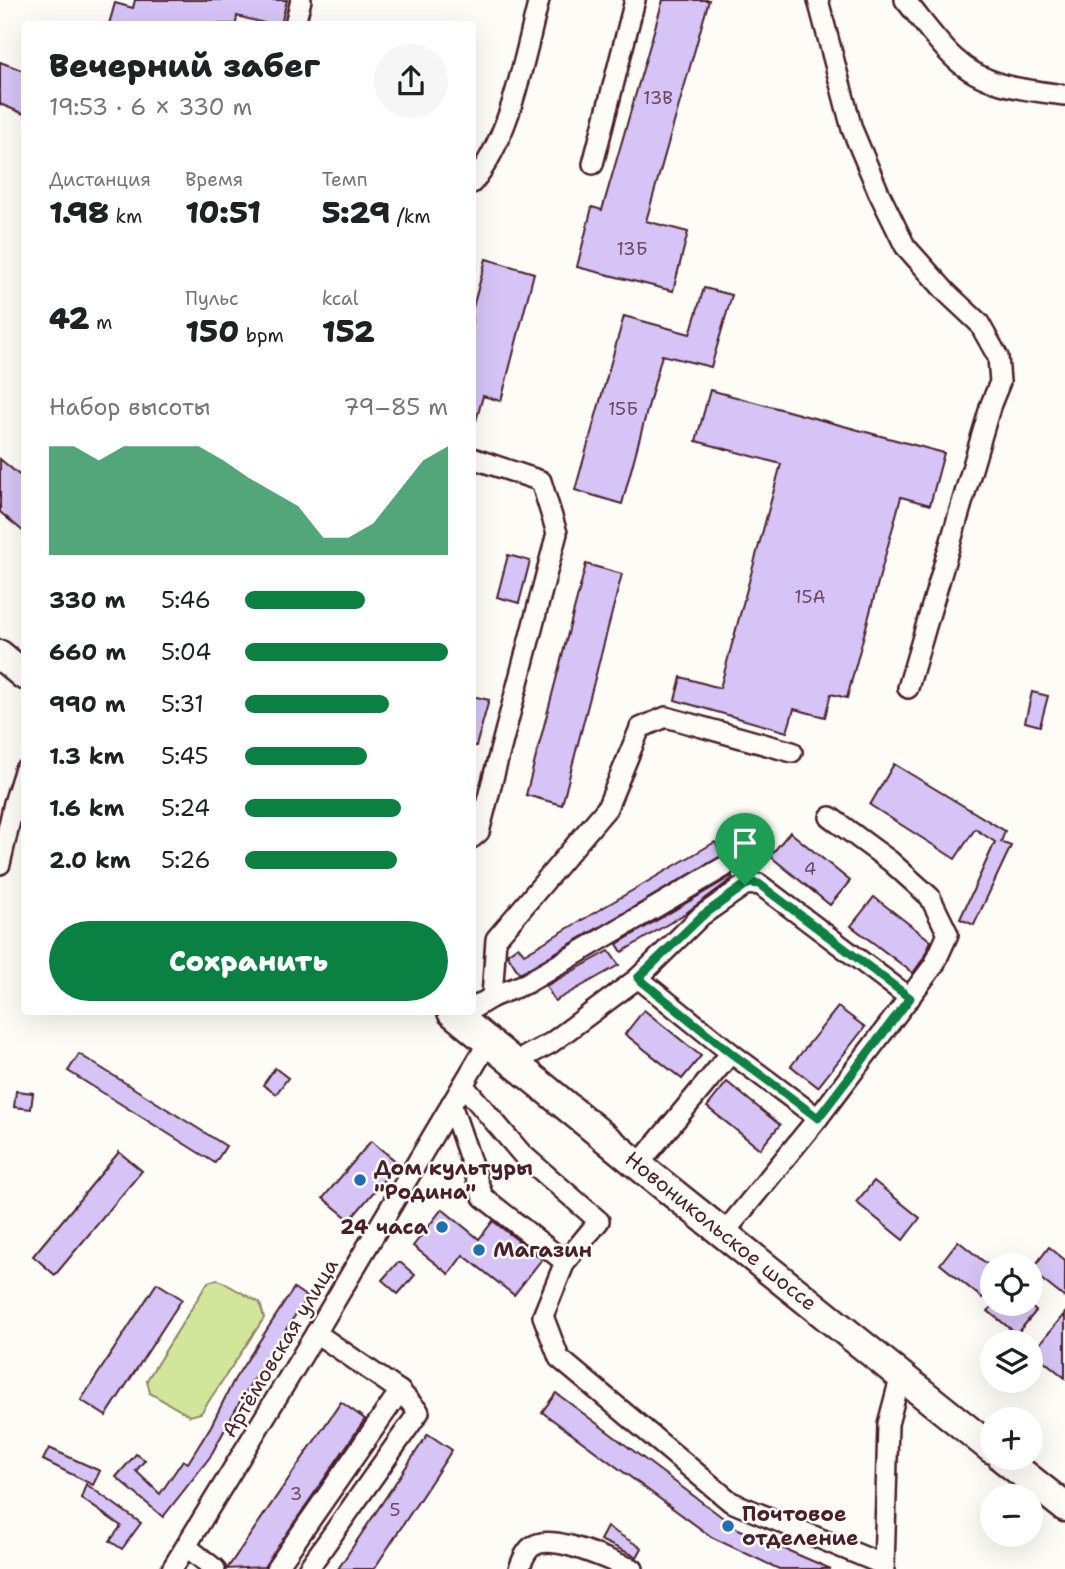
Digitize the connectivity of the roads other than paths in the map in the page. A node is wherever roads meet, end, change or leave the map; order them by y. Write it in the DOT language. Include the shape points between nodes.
graph roads {
  1 [pos="301,0"];
  2 [pos="538,0"];
  3 [pos="635,0"];
  4 [pos="818,0"];
  5 [pos="905,0"];
  6 [pos="296,21"];
  7 [pos="1065,95"];
  8 [pos="593,164"];
  9 [pos="476,178"];
  10 [pos="476,459"];
  11 [pos="0,655"];
  12 [pos="21,672"];
  13 [pos="908,688"];
  14 [pos="792,752"];
  15 [pos="21,781"];
  16 [pos="830,817"];
  17 [pos="476,835"];
  18 [pos="0,864"];
  19 [pos="724,867"];
  20 [pos="638,978"];
  21 [pos="492,996"];
  22 [pos="910,998"];
  23 [pos="476,1005"];
  24 [pos="466,1015"];
  25 [pos="489,1041"];
  26 [pos="731,1053"];
  27 [pos="515,1062"];
  28 [pos="463,1085"];
  29 [pos="451,1104"];
  30 [pos="818,1118"];
  31 [pos="638,1165"];
  32 [pos="724,1233"];
  33 [pos="565,1262"];
  34 [pos="316,1333"];
  35 [pos="901,1375"];
  36 [pos="400,1391"];
  37 [pos="980,1439"];
  38 [pos="1018,1470"];
  39 [pos="1065,1507"];
  40 [pos="187,1547"];
  41 [pos="283,1566"];
  42 [pos="884,1567"];
  43 [pos="172,1569"];
  44 [pos="215,1569"];
  45 [pos="308,1569"];
  46 [pos="519,1569"];
  47 [pos="633,1569"];
  1 -- 6 [label="street"];
  2 -- 9 [label="street" via="499,142"];
  3 -- 8 [label="street"];
  4 -- 13 [label="street" via="852,129 905,246 979,323 998,357 1000,382"];
  5 -- 7 [label="street" via="956,60 992,82"];
  10 -- 17 [label="street" via="541,481 557,533"];
  11 -- 12 [label="highway"];
  14 -- 21 [label="street" via="666,716 640,729 607,808 496,939"];
  15 -- 18 [label="street"];
  16 -- 22 [label="street" via="915,883 941,916 948,934 934,965"];
  19 -- 21 [label="street" via="527,983"];
  20 -- 22 [label="street" via="702,916 745,885 755,883"];
  20 -- 26 [label="street"];
  20 -- 27 [label="street" via="551,1043"];
  21 -- 23 [label="street"];
  22 -- 30 [label="street"];
  24 -- 25 [label="highway, Новоникольское шоссе"];
  25 -- 27 [label="highway, Новоникольское шоссе"];
  25 -- 28 [label="street, Артёмовская улица"];
  26 -- 30 [label="street"];
  26 -- 31 [label="street"];
  27 -- 31 [label="highway, Новоникольское шоссе"];
  28 -- 29 [label="street, Артёмовская улица"];
  28 -- 33 [label="street" via="522,1154 599,1222"];
  29 -- 33 [label="street" via="483,1197"];
  29 -- 34 [label="street, Артёмовская улица"];
  30 -- 32 [label="street"];
  31 -- 32 [label="highway, Новоникольское шоссе"];
  32 -- 35 [label="highway, Новоникольское шоссе"];
  33 -- 42 [label="street" via="542,1316 559,1358 731,1502"];
  34 -- 36 [label="street"];
  34 -- 40 [label="street, Артёмовская улица"];
  35 -- 37 [label="highway, Новоникольское шоссе"];
  35 -- 42 [label="street" via="888,1424"];
  36 -- 41 [label="street"];
  36 -- 45 [label="street" via="419,1412"];
  38 -- 39 [label="highway"];
  40 -- 43 [label="street, Артёмовская улица"];
  40 -- 44 [label="street"];
  46 -- 47 [label="street" via="533,1546 551,1541"];
}
